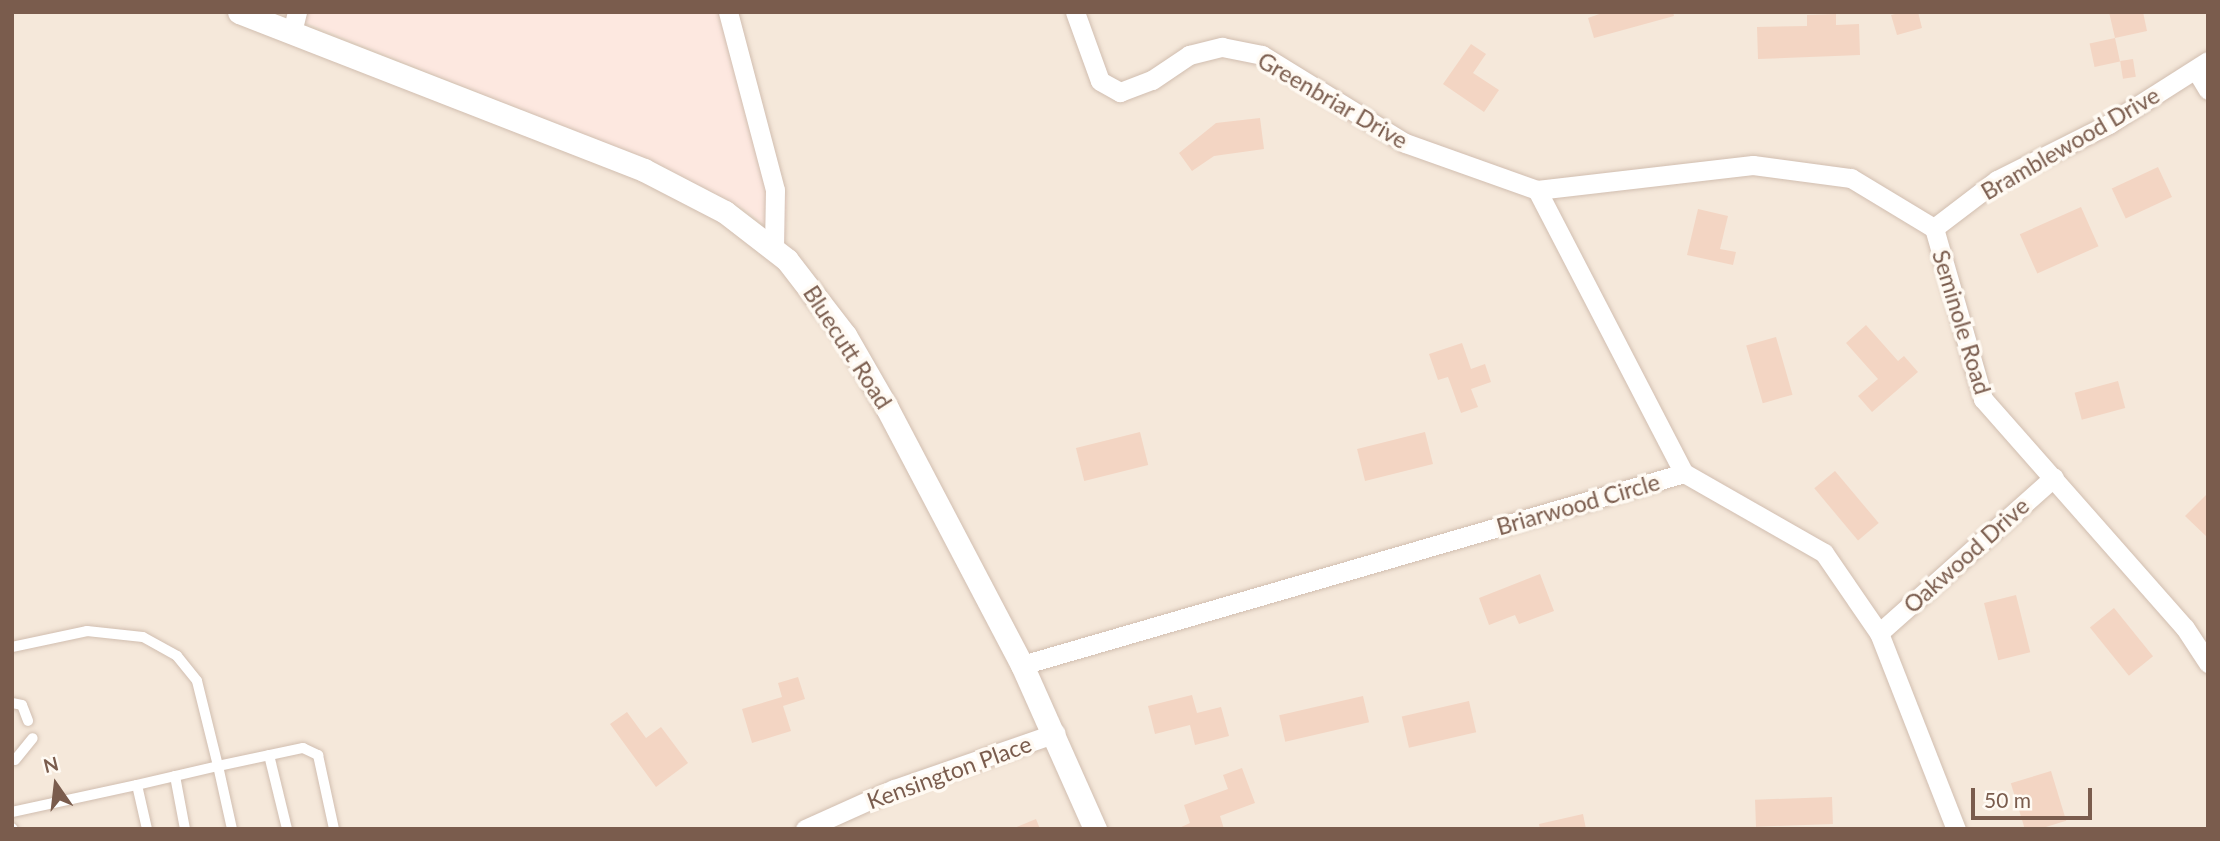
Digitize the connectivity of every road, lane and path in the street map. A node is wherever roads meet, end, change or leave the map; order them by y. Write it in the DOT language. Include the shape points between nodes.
graph roads {
  1 [pos="240,12"];
  2 [pos="727,12"];
  3 [pos="1075,12"];
  4 [pos="294,22"];
  5 [pos="2202,66"];
  6 [pos="2208,90"];
  7 [pos="1537,190"];
  8 [pos="1934,228"];
  9 [pos="775,248"];
  10 [pos="1685,473"];
  11 [pos="2054,477"];
  12 [pos="1879,633"];
  13 [pos="12,647"];
  14 [pos="2208,663"];
  15 [pos="1022,665"];
  16 [pos="12,703"];
  17 [pos="28,721"];
  18 [pos="1056,733"];
  19 [pos="33,738"];
  20 [pos="269,755"];
  21 [pos="13,757"];
  22 [pos="218,766"];
  23 [pos="175,776"];
  24 [pos="137,785"];
  25 [pos="12,812"];
  26 [pos="147,829"];
  27 [pos="186,829"];
  28 [pos="232,829"];
  29 [pos="287,829"];
  30 [pos="334,829"];
  31 [pos="805,829"];
  32 [pos="1095,829"];
  33 [pos="1956,829"];
  1 -- 4 [label="street, Bluecutt Road"];
  2 -- 9 [label="street" via="775,190"];
  3 -- 7 [label="street, Greenbriar Drive" via="1100,81 1120,92 1152,80 1189,55 1222,47 1262,55 1405,143"];
  4 -- 9 [label="street, Bluecutt Road" via="645,170 725,212"];
  5 -- 6 [label="street"];
  5 -- 8 [label="street, Bramblewood Drive" via="2109,124 1997,180"];
  7 -- 8 [label="street, Seminole Road" via="1753,165 1852,178"];
  7 -- 10 [label="street"];
  8 -- 11 [label="street, Seminole Road" via="1983,399"];
  9 -- 15 [label="street, Bluecutt Road" via="819,296 860,359"];
  10 -- 12 [label="street, Briarwood Circle" via="1824,553"];
  10 -- 15 [label="street, Briarwood Circle"];
  11 -- 12 [label="street, Oakwood Drive"];
  11 -- 14 [label="street, Seminole Road" via="2186,628"];
  12 -- 33 [label="street, Briarwood Circle"];
  13 -- 22 [label="lane" via="87,631 160,643 197,681"];
  15 -- 18 [label="street, Bluecutt Road"];
  16 -- 17 [label="lane" via="22,705"];
  18 -- 31 [label="street, Kensington Place" via="894,789"];
  18 -- 32 [label="street, Bluecutt Road"];
  19 -- 21 [label="lane"];
  20 -- 22 [label="lane"];
  20 -- 29 [label="lane"];
  20 -- 30 [label="lane" via="303,748 318,755"];
  22 -- 23 [label="lane"];
  22 -- 28 [label="lane"];
  23 -- 24 [label="lane"];
  23 -- 27 [label="lane"];
  24 -- 25 [label="lane"];
  24 -- 26 [label="lane"];
}
